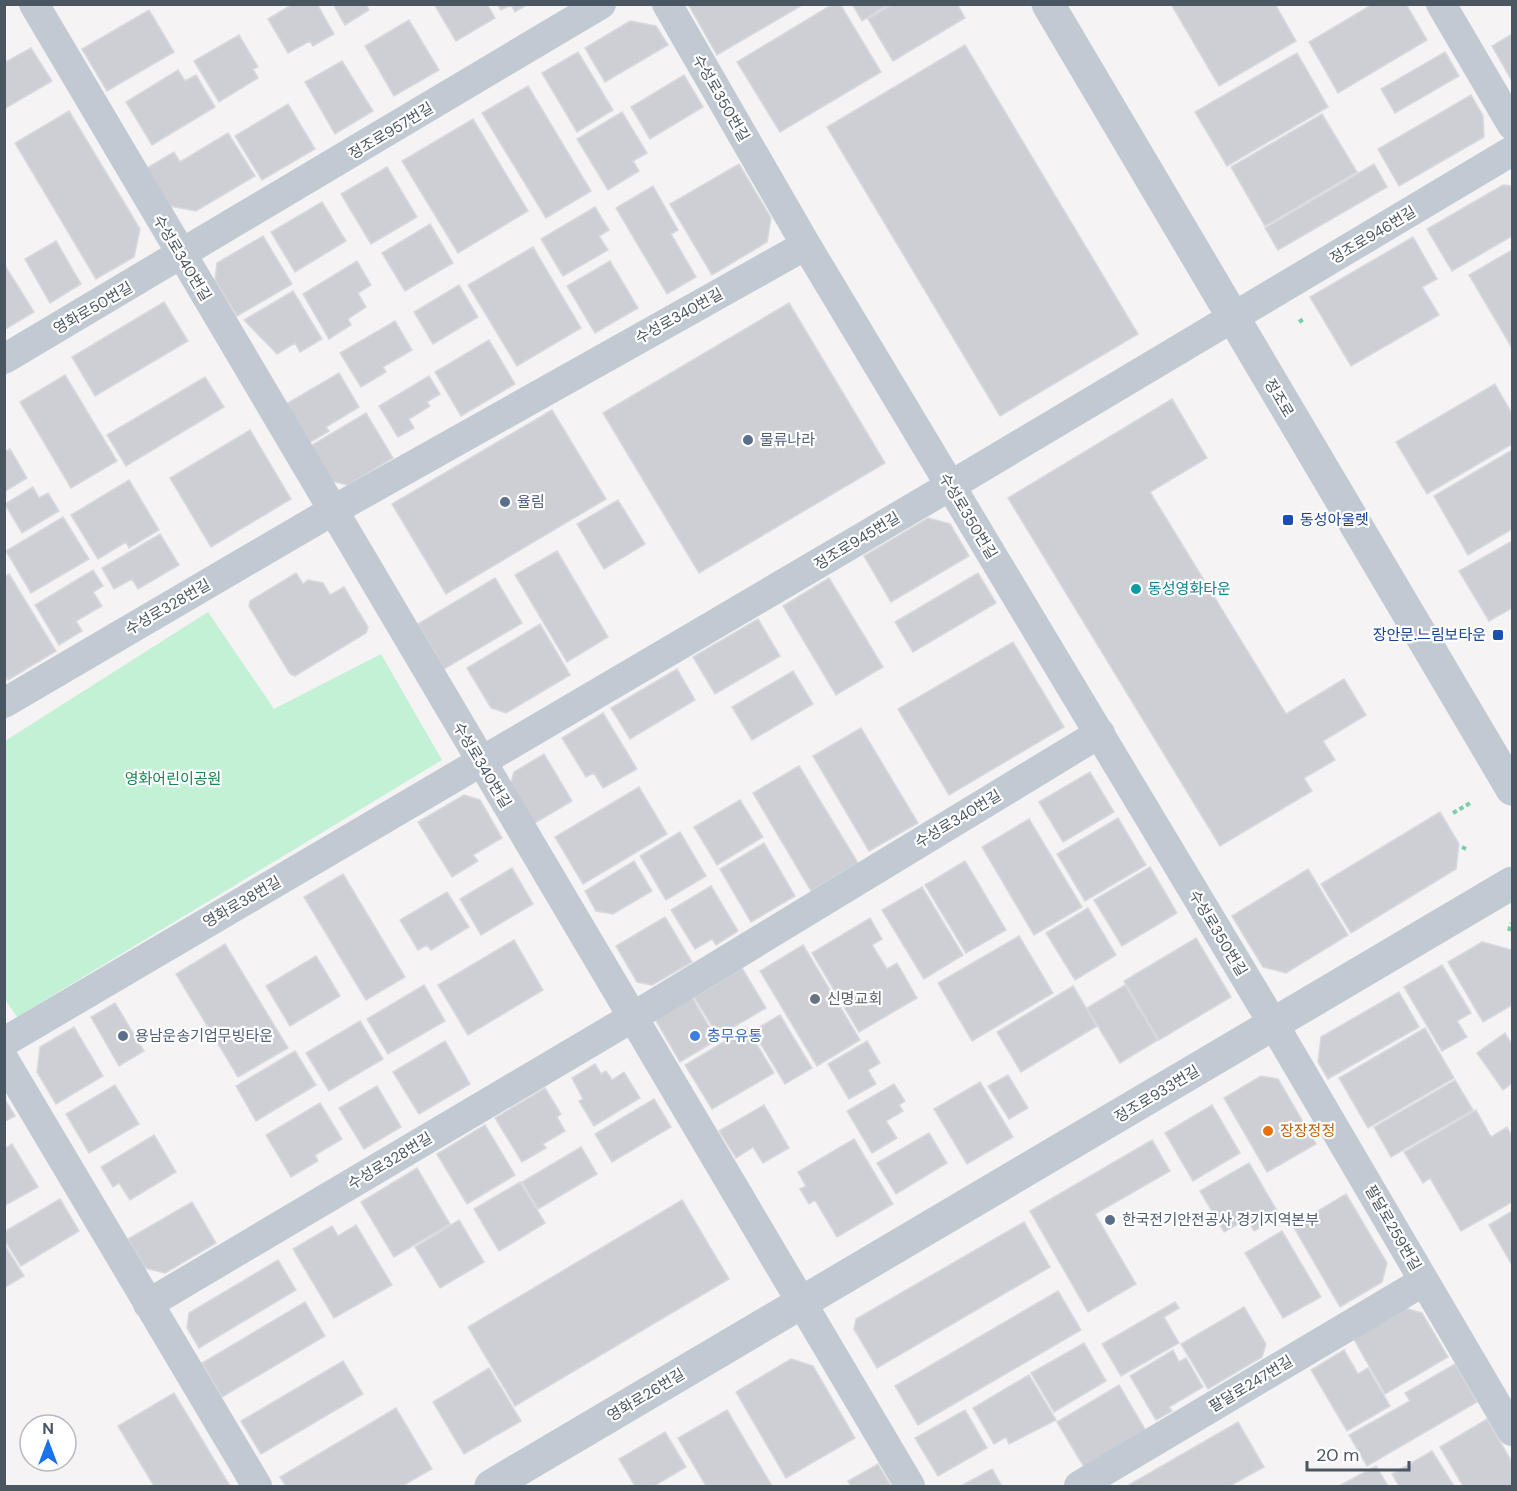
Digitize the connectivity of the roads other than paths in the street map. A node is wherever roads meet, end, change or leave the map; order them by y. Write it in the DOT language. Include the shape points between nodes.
graph roads {
  1 [pos="34,4"];
  2 [pos="601,4"];
  3 [pos="667,4"];
  4 [pos="1048,4"];
  5 [pos="1441,4"];
  6 [pos="1512,125"];
  7 [pos="1512,151"];
  8 [pos="806,245"];
  9 [pos="181,257"];
  10 [pos="1234,318"];
  11 [pos="4,359"];
  12 [pos="950,486"];
  13 [pos="332,511"];
  14 [pos="4,703"];
  15 [pos="1100,733"];
  16 [pos="480,763"];
  17 [pos="1512,789"];
  18 [pos="1512,883"];
  19 [pos="633,1017"];
  20 [pos="1274,1025"];
  21 [pos="4,1042"];
  22 [pos="4,1060"];
  23 [pos="1424,1281"];
  24 [pos="148,1304"];
  25 [pos="801,1304"];
  26 [pos="1512,1431"];
  27 [pos="257,1486"];
  28 [pos="492,1486"];
  29 [pos="910,1486"];
  30 [pos="1078,1486"];
  1 -- 9 [label="street, 수성로340번길"];
  2 -- 9 [label="street, 정조로957번길"];
  3 -- 8 [label="street, 수성로350번길"];
  4 -- 10 [label="street, 정조로"];
  5 -- 6 [label="street"];
  7 -- 10 [label="street, 정조로946번길"];
  8 -- 12 [label="street, 수성로350번길"];
  8 -- 13 [label="street, 수성로340번길"];
  9 -- 11 [label="street, 영화로50번길"];
  9 -- 13 [label="street, 수성로340번길"];
  10 -- 12 [label="street, 정조로945번길"];
  10 -- 17 [label="street, 정조로"];
  12 -- 15 [label="street, 수성로350번길"];
  12 -- 16 [label="street, 정조로945번길"];
  13 -- 14 [label="street, 수성로328번길"];
  13 -- 16 [label="street, 수성로340번길"];
  15 -- 19 [label="street, 수성로340번길"];
  15 -- 20 [label="street, 수성로350번길"];
  16 -- 19 [label="street, 수성로340번길"];
  16 -- 21 [label="street, 영화로38번길"];
  18 -- 20 [label="street, 정조로933번길"];
  19 -- 24 [label="street, 수성로328번길"];
  19 -- 25 [label="street, 수성로340번길"];
  20 -- 23 [label="street, 팔달로259번길"];
  20 -- 25 [label="street, 정조로933번길"];
  22 -- 24 [label="street"];
  23 -- 26 [label="street, 팔달로259번길"];
  23 -- 30 [label="street, 팔달로247번길"];
  24 -- 27 [label="street"];
  25 -- 28 [label="street, 영화로26번길"];
  25 -- 29 [label="street"];
}
